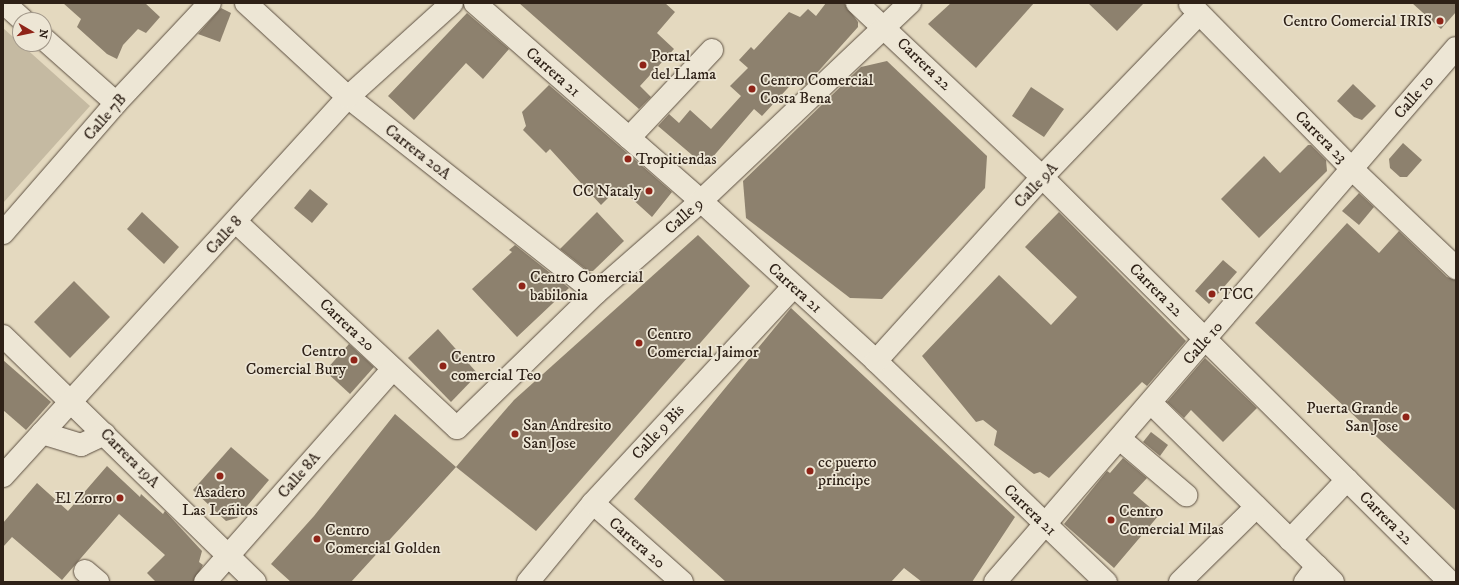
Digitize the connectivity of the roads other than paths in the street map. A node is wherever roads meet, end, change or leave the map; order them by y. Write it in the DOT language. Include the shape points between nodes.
graph roads {
  1 [pos="4,3"];
  2 [pos="210,3"];
  3 [pos="246,3"];
  4 [pos="452,3"];
  5 [pos="474,3"];
  6 [pos="857,3"];
  7 [pos="910,3"];
  8 [pos="1194,8"];
  9 [pos="14,12"];
  10 [pos="884,26"];
  11 [pos="52,46"];
  12 [pos="1456,48"];
  13 [pos="712,50"];
  14 [pos="348,97"];
  15 [pos="116,103"];
  16 [pos="629,138"];
  17 [pos="1352,169"];
  18 [pos="1042,177"];
  19 [pos="701,201"];
  20 [pos="236,222"];
  21 [pos="3,233"];
  22 [pos="1456,268"];
  23 [pos="793,287"];
  24 [pos="596,293"];
  25 [pos="3,336"];
  26 [pos="1206,340"];
  27 [pos="876,361"];
  28 [pos="393,369"];
  29 [pos="72,401"];
  30 [pos="1151,403"];
  31 [pos="457,428"];
  32 [pos="42,433"];
  33 [pos="106,434"];
  34 [pos="1120,439"];
  35 [pos="3,476"];
  36 [pos="1347,480"];
  37 [pos="1186,495"];
  38 [pos="593,503"];
  39 [pos="1256,507"];
  40 [pos="1045,524"];
  41 [pos="1290,540"];
  42 [pos="228,555"];
  43 [pos="1311,574"];
  44 [pos="205,582"];
  45 [pos="255,582"];
  46 [pos="528,582"];
  47 [pos="682,582"];
  48 [pos="995,582"];
  49 [pos="1106,582"];
  50 [pos="1180,582"];
  51 [pos="1333,582"];
  52 [pos="1450,582"];
  1 -- 9 [label="street"];
  2 -- 15 [label="street, Calle 7B"];
  3 -- 14 [label="street, Carrera 20A"];
  4 -- 14 [label="street, Calle 8"];
  5 -- 16 [label="street, Carrera 21"];
  6 -- 10 [label="street, Carrera 22"];
  7 -- 10 [label="street, Calle 9"];
  8 -- 17 [label="street, Carrera 23"];
  8 -- 18 [label="street, Calle 9A"];
  10 -- 18 [label="street, Carrera 22"];
  10 -- 19 [label="street, Calle 9"];
  11 -- 15 [label="street"];
  12 -- 17 [label="street, Calle 10"];
  13 -- 16 [label="street"];
  14 -- 20 [label="street, Calle 8"];
  14 -- 24 [label="street, Carrera 20A"];
  15 -- 21 [label="street, Calle 7B"];
  16 -- 19 [label="street, Carrera 21"];
  17 -- 22 [label="street, Carrera 23"];
  17 -- 26 [label="street, Calle 10"];
  18 -- 26 [label="street, Carrera 22"];
  18 -- 27 [label="street, Calle 9A"];
  19 -- 23 [label="street, Carrera 21"];
  19 -- 24 [label="street, Calle 9"];
  20 -- 28 [label="street, Carrera 20"];
  20 -- 29 [label="street, Calle 8"];
  23 -- 27 [label="street, Carrera 21"];
  23 -- 38 [label="street, Calle 9 Bis"];
  24 -- 31 [label="street, Calle 9"];
  25 -- 29 [label="street, Carrera 19A"];
  26 -- 30 [label="street, Calle 10"];
  26 -- 36 [label="street, Carrera 22"];
  27 -- 40 [label="street, Carrera 21"];
  28 -- 31 [label="street, Carrera 20"];
  28 -- 42 [label="street, Calle 8A"];
  29 -- 32 [label="street, Calle 8"];
  29 -- 33 [label="street, Carrera 19A"];
  30 -- 34 [label="street, Calle 10"];
  30 -- 39 [label="street"];
  32 -- 33 [label="street" via="63,442 81,445"];
  32 -- 35 [label="street, Calle 8"];
  33 -- 42 [label="street, Carrera 19A"];
  34 -- 37 [label="street"];
  34 -- 40 [label="street, Calle 10"];
  36 -- 41 [label="street"];
  36 -- 52 [label="street, Carrera 22"];
  38 -- 46 [label="street, Calle 9 Bis"];
  38 -- 47 [label="street, Carrera 20"];
  39 -- 41 [label="street"];
  39 -- 50 [label="street"];
  40 -- 48 [label="street, Calle 10"];
  40 -- 49 [label="street, Carrera 21"];
  41 -- 43 [label="street"];
  42 -- 44 [label="street, Calle 8A"];
  42 -- 45 [label="street, Carrera 19A"];
  43 -- 51 [label="street"];
}
